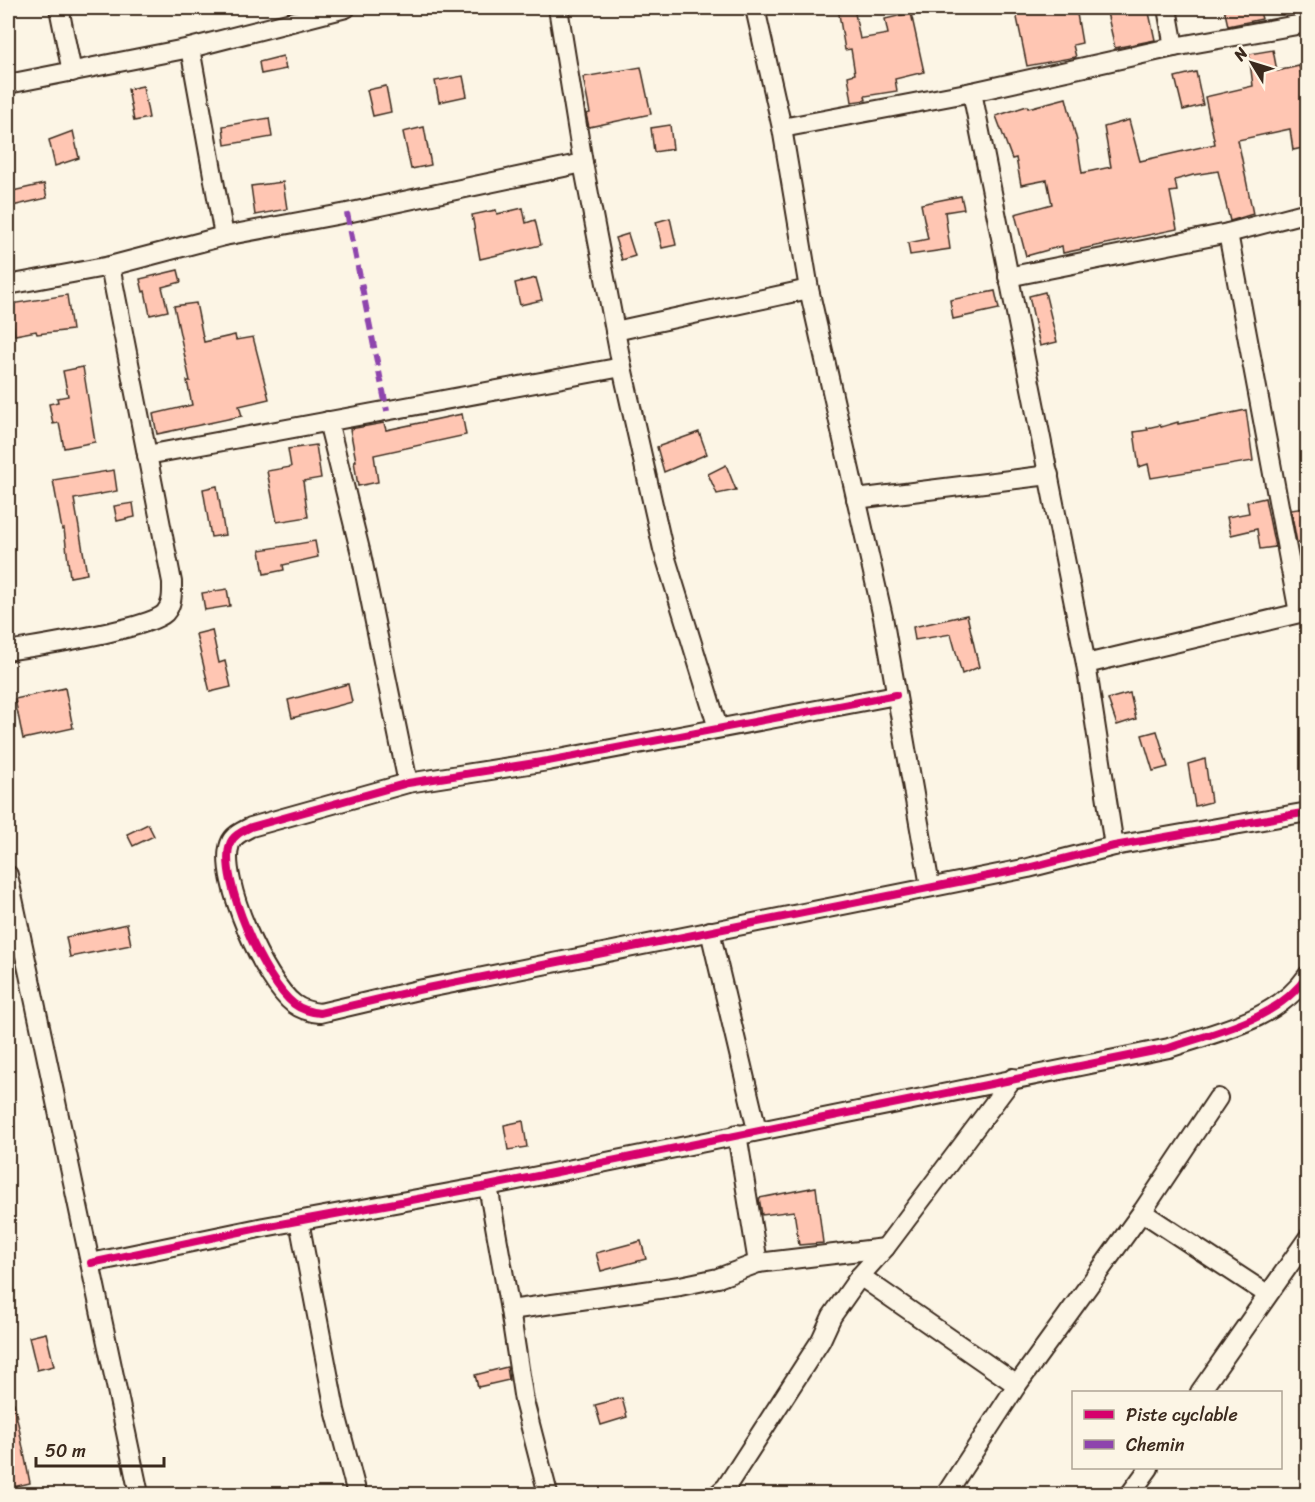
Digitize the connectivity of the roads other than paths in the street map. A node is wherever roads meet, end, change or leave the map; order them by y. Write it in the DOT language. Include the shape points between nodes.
graph roads {
  1 [pos="59,8"];
  2 [pos="346,8"];
  3 [pos="558,8"];
  4 [pos="755,8"];
  5 [pos="1167,8"];
  6 [pos="1308,23"];
  7 [pos="1174,47"];
  8 [pos="190,48"];
  9 [pos="72,72"];
  10 [pos="8,84"];
  11 [pos="972,92"];
  12 [pos="782,128"];
  13 [pos="583,163"];
  14 [pos="1308,212"];
  15 [pos="1228,232"];
  16 [pos="224,237"];
  17 [pos="110,266"];
  18 [pos="1008,277"];
  19 [pos="8,285"];
  20 [pos="809,289"];
  21 [pos="615,331"];
  22 [pos="622,367"];
  23 [pos="328,422"];
  24 [pos="147,455"];
  25 [pos="1049,475"];
  26 [pos="856,499"];
  27 [pos="1303,612"];
  28 [pos="8,651"];
  29 [pos="1086,664"];
  30 [pos="896,694"];
  31 [pos="718,728"];
  32 [pos="408,783"];
  33 [pos="1308,812"];
  34 [pos="1114,846"];
  35 [pos="8,875"];
  36 [pos="930,886"];
  37 [pos="710,931"];
  38 [pos="1308,975"];
  39 [pos="1013,1078"];
  40 [pos="1218,1098"];
  41 [pos="757,1130"];
  42 [pos="737,1134"];
  43 [pos="488,1185"];
  44 [pos="1142,1212"];
  45 [pos="299,1221"];
  46 [pos="1308,1238"];
  47 [pos="885,1248"];
  48 [pos="91,1263"];
  49 [pos="758,1263"];
  50 [pos="860,1276"];
  51 [pos="1267,1294"];
  52 [pos="510,1310"];
  53 [pos="1017,1385"];
  54 [pos="1201,1391"];
  55 [pos="1148,1469"];
  56 [pos="139,1494"];
  57 [pos="357,1494"];
  58 [pos="548,1494"];
  59 [pos="718,1494"];
  60 [pos="946,1494"];
  61 [pos="1130,1494"];
  1 -- 9 [label="street"];
  2 -- 8 [label="street"];
  3 -- 13 [label="street"];
  4 -- 12 [label="street"];
  5 -- 7 [label="street"];
  6 -- 7 [label="street"];
  7 -- 11 [label="street"];
  8 -- 9 [label="street"];
  8 -- 16 [label="street"];
  9 -- 10 [label="street"];
  11 -- 12 [label="street"];
  11 -- 18 [label="street"];
  12 -- 20 [label="street"];
  13 -- 16 [label="street"];
  13 -- 21 [label="street"];
  14 -- 15 [label="street"];
  15 -- 18 [label="street"];
  15 -- 27 [label="street"];
  16 -- 17 [label="street"];
  17 -- 19 [label="street"];
  17 -- 24 [label="street"];
  18 -- 25 [label="street"];
  20 -- 21 [label="street"];
  20 -- 26 [label="street"];
  21 -- 22 [label="street"];
  22 -- 23 [label="street"];
  22 -- 31 [label="street" via="663,549"];
  23 -- 24 [label="street"];
  23 -- 32 [label="street" via="361,554"];
  24 -- 28 [label="street" via="172,582 172,596 165,613 156,620 123,629"];
  25 -- 26 [label="street"];
  25 -- 29 [label="street"];
  26 -- 30 [label="street"];
  27 -- 29 [label="street"];
  29 -- 34 [label="street"];
  30 -- 31 [label="street"];
  30 -- 36 [label="street"];
  31 -- 32 [label="street"];
  32 -- 37 [label="street" via="250,827 230,843 232,886 250,941 279,989 307,1012 338,1011 418,990"];
  33 -- 34 [label="street"];
  34 -- 36 [label="street" via="1028,868"];
  35 -- 48 [label="street"];
  36 -- 37 [label="street"];
  37 -- 41 [label="street"];
  38 -- 39 [label="street" via="1279,1005 1259,1017 1169,1047"];
  39 -- 41 [label="street"];
  39 -- 47 [label="street"];
  40 -- 44 [label="street"];
  41 -- 42 [label="street"];
  42 -- 43 [label="street"];
  42 -- 49 [label="street"];
  43 -- 45 [label="street"];
  43 -- 52 [label="street"];
  44 -- 51 [label="street"];
  44 -- 53 [label="street"];
  45 -- 48 [label="street"];
  45 -- 57 [label="street" via="335,1410"];
  46 -- 51 [label="street"];
  47 -- 49 [label="street"];
  47 -- 50 [label="street"];
  48 -- 56 [label="street"];
  49 -- 52 [label="street" via="680,1286"];
  50 -- 53 [label="street"];
  50 -- 59 [label="street"];
  51 -- 54 [label="street"];
  52 -- 58 [label="street" via="524,1401"];
  53 -- 60 [label="street"];
  55 -- 61 [label="street"];
}
